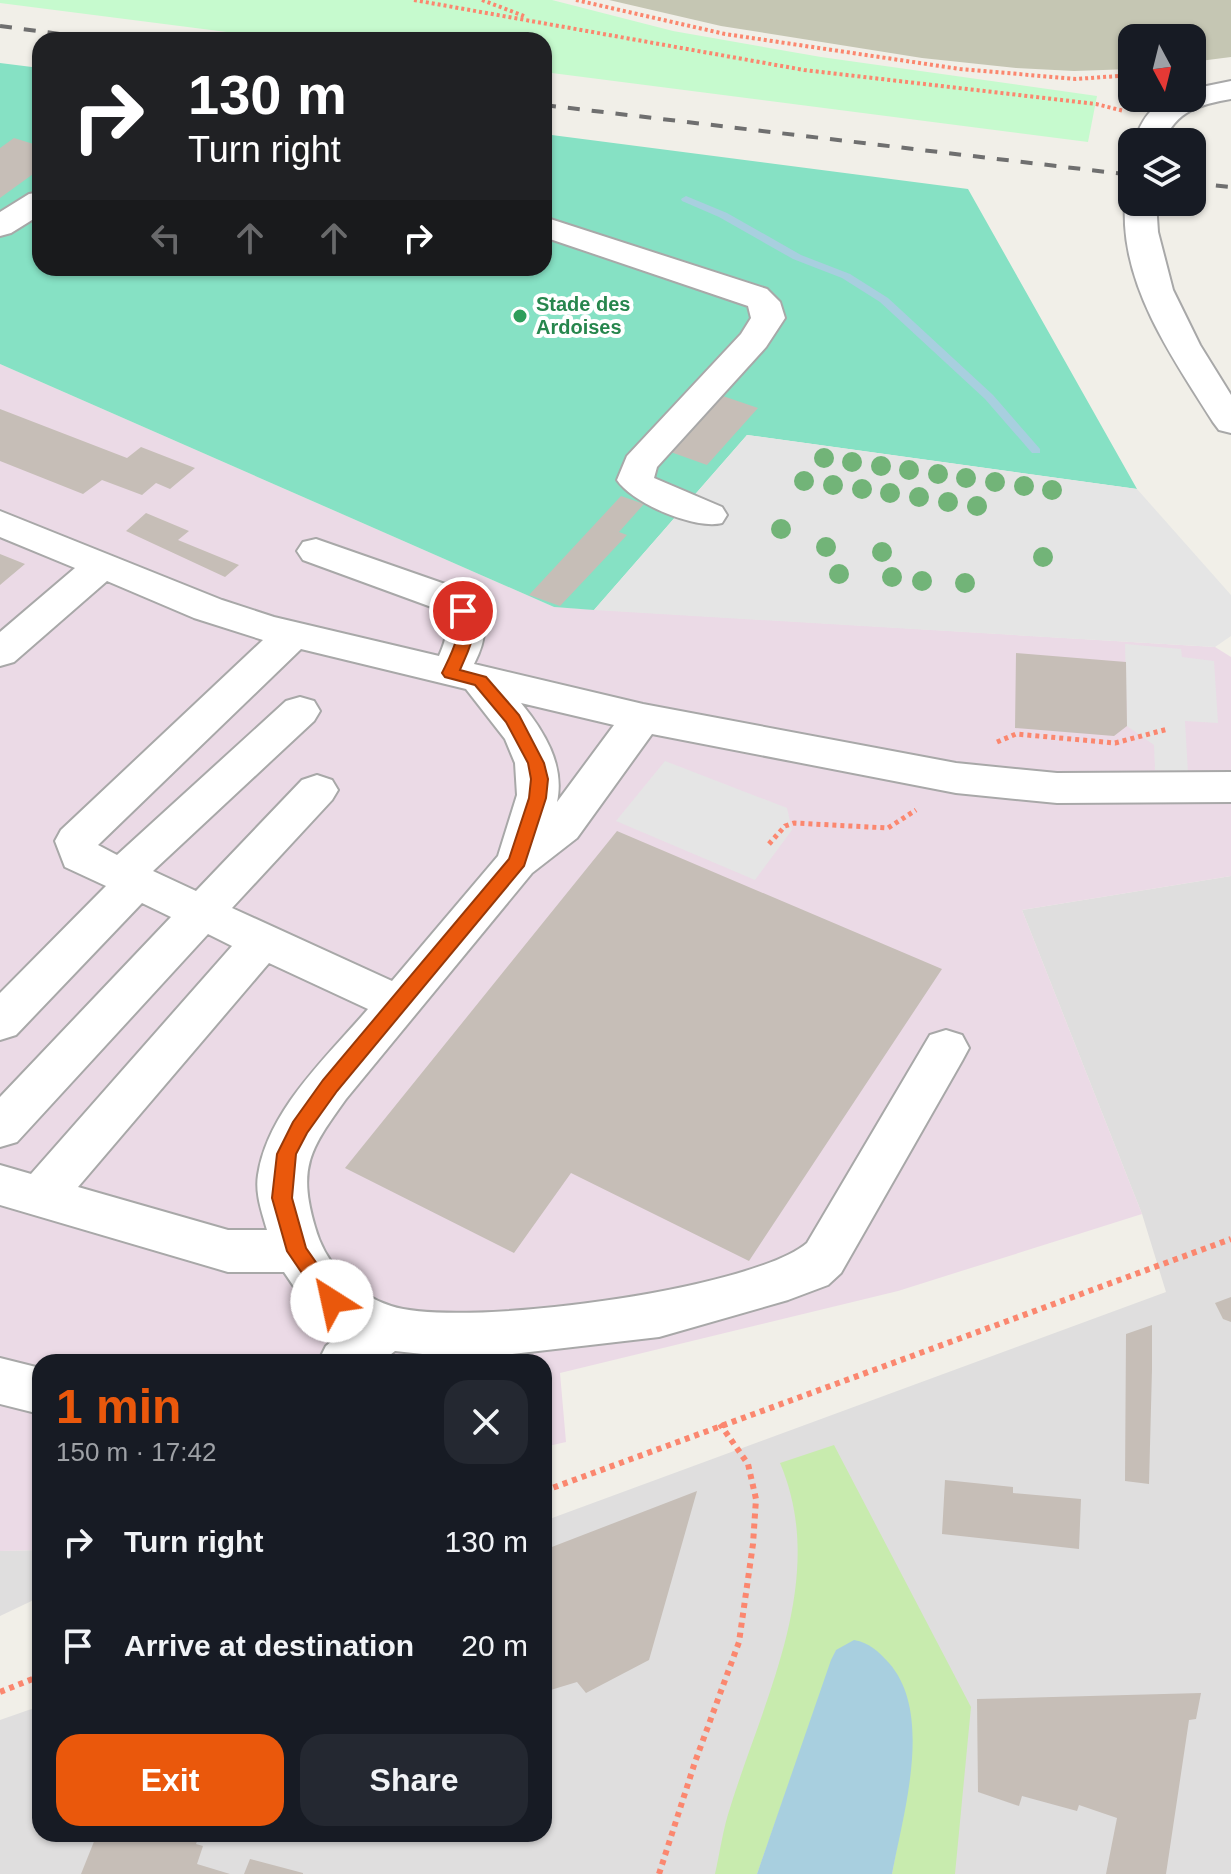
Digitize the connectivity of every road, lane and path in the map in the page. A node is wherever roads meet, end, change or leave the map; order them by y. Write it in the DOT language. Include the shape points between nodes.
graph roads {
  1 [pos="414,0"];
  2 [pos="482,0"];
  3 [pos="576,0"];
  4 [pos="532,19"];
  5 [pos="1118,76"];
  6 [pos="1231,90"];
  7 [pos="1135,115"];
  8 [pos="1154,128"];
  9 [pos="32,206"];
  10 [pos="1140,216"];
  11 [pos="0,226"];
  12 [pos="552,230"];
  13 [pos="1231,422"];
  14 [pos="709,515"];
  15 [pos="0,523"];
  16 [pos="316,551"];
  17 [pos="102,565"];
  18 [pos="292,635"];
  19 [pos="0,653"];
  20 [pos="466,677"];
  21 [pos="300,711"];
  22 [pos="643,718"];
  23 [pos="1231,787"];
  24 [pos="317,790"];
  25 [pos="517,862"];
  26 [pos="130,879"];
  27 [pos="201,912"];
  28 [pos="263,940"];
  29 [pos="399,1004"];
  30 [pos="0,1022"];
  31 [pos="946,1048"];
  32 [pos="0,1128"];
  33 [pos="20,1191"];
  34 [pos="1231,1239"];
  35 [pos="297,1251"];
  36 [pos="386,1328"];
  37 [pos="354,1354"];
  38 [pos="0,1381"];
  39 [pos="32,1389"];
  40 [pos="720,1424"];
  41 [pos="552,1488"];
  42 [pos="32,1679"];
  43 [pos="0,1692"];
  44 [pos="659,1874"];
  1 -- 4 [label="path"];
  2 -- 4 [label="path"];
  3 -- 5 [label="path" via="725,34 945,67 1052,78"];
  4 -- 7 [label="path" via="804,70 1096,104"];
  6 -- 8 [label="street" via="1167,110"];
  9 -- 11 [label="street"];
  10 -- 13 [label="street" via="1158,294"];
  12 -- 14 [label="street" via="763,302 768,318 754,340 636,473 635,480 645,490"];
  15 -- 17 [label="street"];
  16 -- 20 [label="street" via="451,600 468,624"];
  17 -- 18 [label="street" via="208,609"];
  17 -- 19 [label="street"];
  18 -- 20 [label="street"];
  18 -- 26 [label="street" via="76,841 80,856"];
  20 -- 22 [label="street"];
  20 -- 25 [label="street" via="513,719 530,747 539,779"];
  21 -- 26 [label="street"];
  22 -- 23 [label="street" via="1007,784 1115,790"];
  22 -- 25 [label="street" via="562,827"];
  24 -- 27 [label="street"];
  25 -- 29 [label="street"];
  26 -- 27 [label="street"];
  26 -- 30 [label="street"];
  27 -- 28 [label="street"];
  27 -- 32 [label="street"];
  28 -- 29 [label="street"];
  28 -- 33 [label="street"];
  29 -- 35 [label="street" via="330,1086 287,1154 282,1198"];
  31 -- 36 [label="street" via="824,1258 810,1270 631,1319 468,1337"];
  33 -- 35 [label="street" via="228,1251"];
  34 -- 40 [label="path"];
  35 -- 36 [label="street" via="332,1301"];
  36 -- 37 [label="street"];
  38 -- 39 [label="street"];
  40 -- 41 [label="path"];
  40 -- 44 [label="path" via="748,1464 756,1499 753,1544 739,1642"];
  42 -- 43 [label="path"];
}
